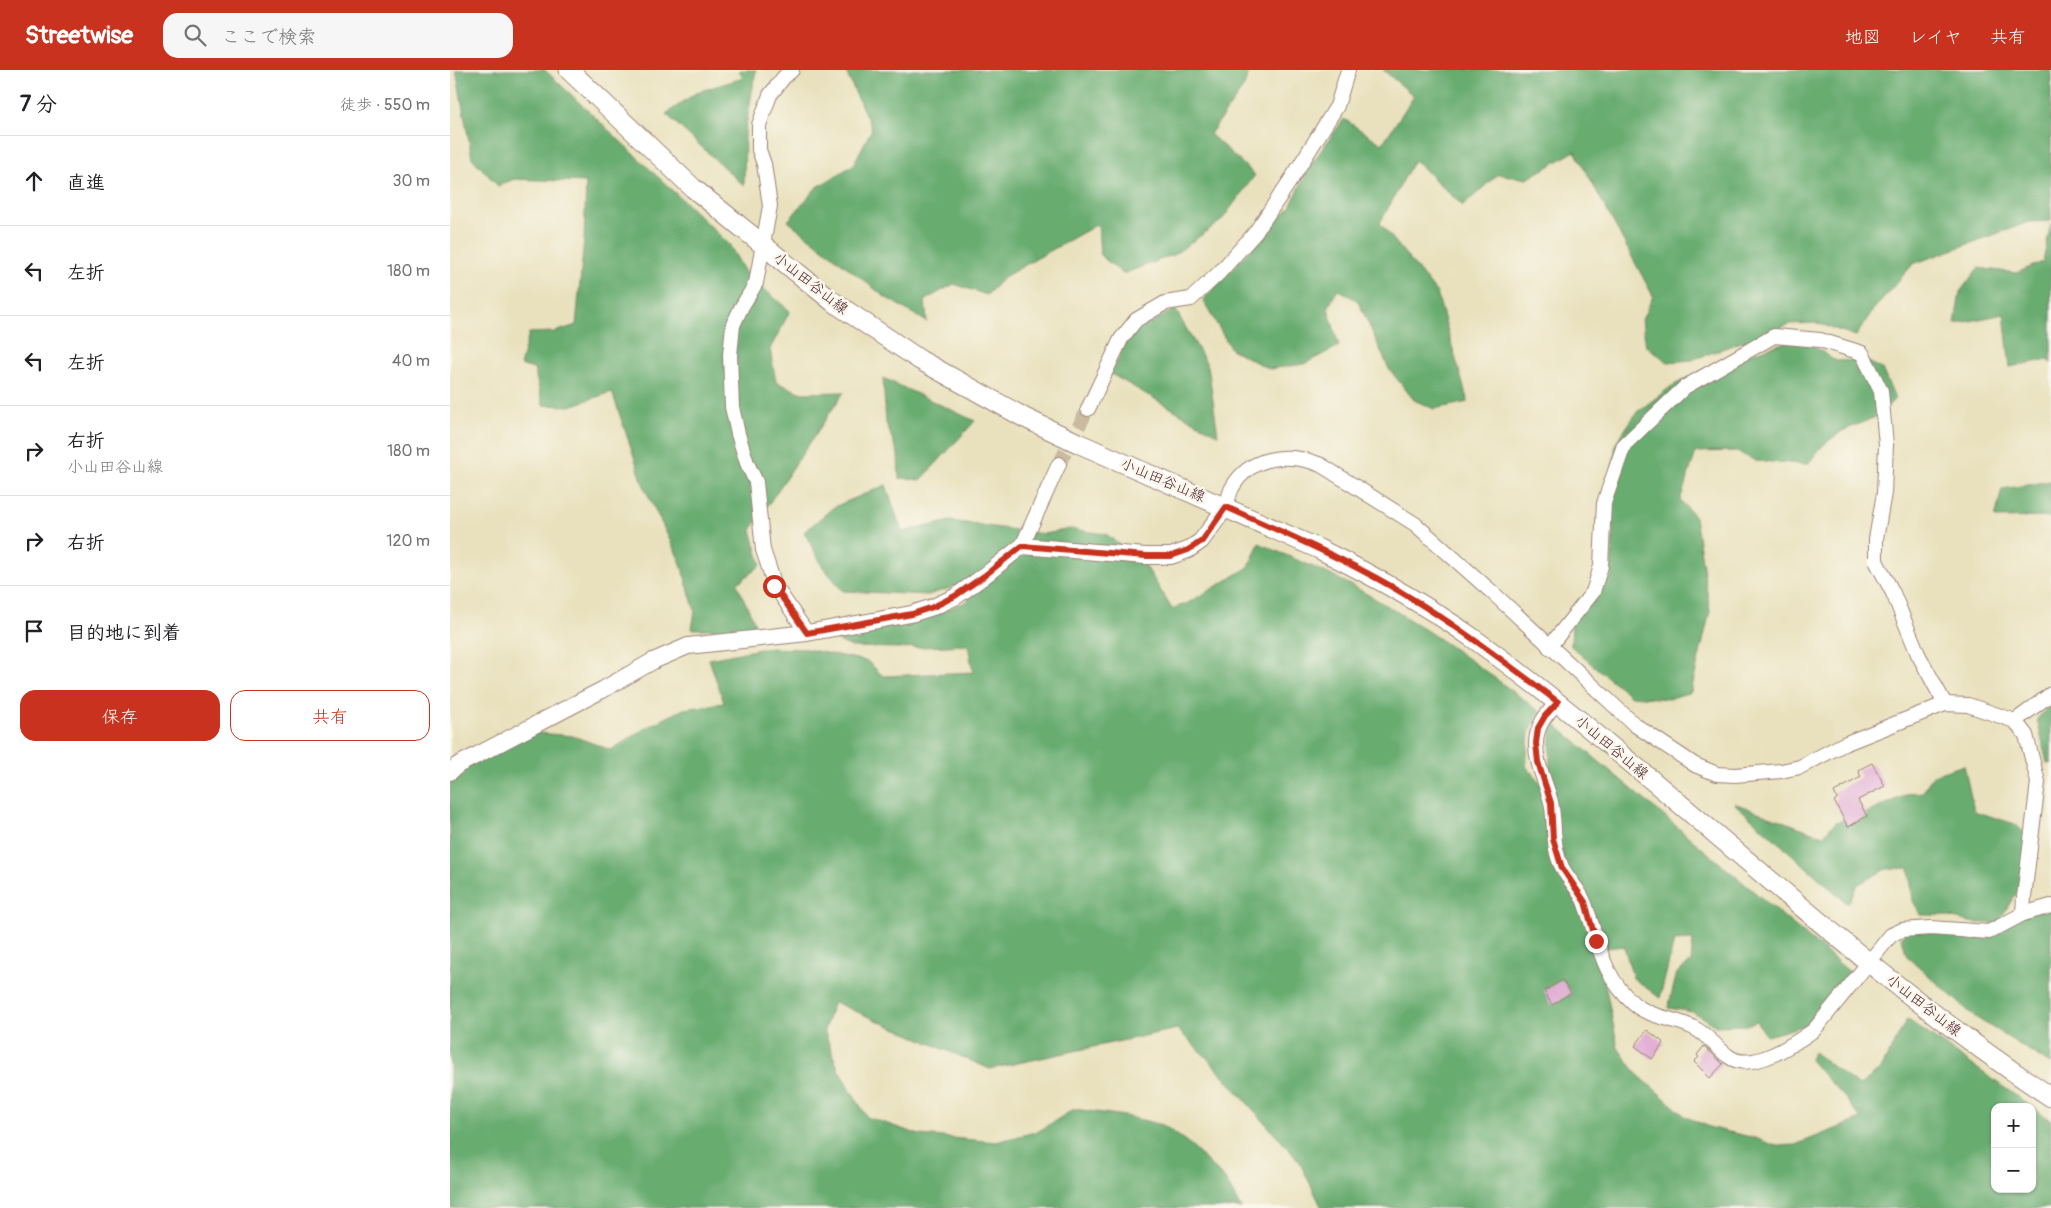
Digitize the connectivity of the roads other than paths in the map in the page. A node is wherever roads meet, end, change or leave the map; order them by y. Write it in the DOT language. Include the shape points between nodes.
graph roads {
  1 [pos="569,70"];
  2 [pos="792,70"];
  3 [pos="1348,70"];
  4 [pos="762,245"];
  5 [pos="1088,409"];
  6 [pos="1059,464"];
  7 [pos="1226,507"];
  8 [pos="1022,546"];
  9 [pos="807,633"];
  10 [pos="1549,646"];
  11 [pos="2051,694"];
  12 [pos="1558,702"];
  13 [pos="1945,704"];
  14 [pos="2015,721"];
  15 [pos="450,772"];
  16 [pos="2051,906"];
  17 [pos="2024,914"];
  18 [pos="1870,963"];
  19 [pos="2051,1097"];
  1 -- 4 [label="main road, 小山田谷山線" via="693,188"];
  2 -- 4 [label="street" via="770,95 760,125 759,150 770,206"];
  3 -- 5 [label="street" via="1338,106 1255,233 1192,299 1165,303 1136,320 1122,339"];
  4 -- 7 [label="main road, 小山田谷山線" via="832,301 958,382 1080,444"];
  4 -- 9 [label="street" via="756,283 733,325 730,355 732,408 747,463 756,482 762,550 774,586"];
  6 -- 8 [label="street"];
  7 -- 8 [label="street" via="1202,541 1171,556"];
  7 -- 10 [label="street" via="1232,488 1246,471 1260,462 1290,457 1321,465 1415,524"];
  7 -- 12 [label="main road, 小山田谷山線" via="1365,572 1473,638"];
  8 -- 9 [label="street" via="962,592 933,607 912,614"];
  9 -- 15 [label="street" via="688,646 653,661 458,764"];
  10 -- 13 [label="street" via="1635,725 1695,765 1717,774 1800,766 1844,744"];
  10 -- 13 [label="street" via="1593,592 1601,566 1604,503 1624,445 1684,387 1774,336 1820,340 1862,353 1881,391 1886,444 1876,561 1918,654"];
  11 -- 14 [label="street"];
  12 -- 18 [label="main road, 小山田谷山線"];
  12 -- 18 [label="street" via="1538,728 1536,743 1538,762 1551,803 1553,839 1562,868 1585,902 1608,973 1634,1004 1654,1015 1692,1027 1739,1062 1752,1062 1789,1046 1814,1030"];
  13 -- 14 [label="street" via="1968,705"];
  14 -- 17 [label="street" via="2026,735 2038,782"];
  16 -- 17 [label="street"];
  17 -- 18 [label="street" via="1989,932 1930,928 1902,930 1892,935"];
  18 -- 19 [label="main road, 小山田谷山線" via="1974,1044"];
}
